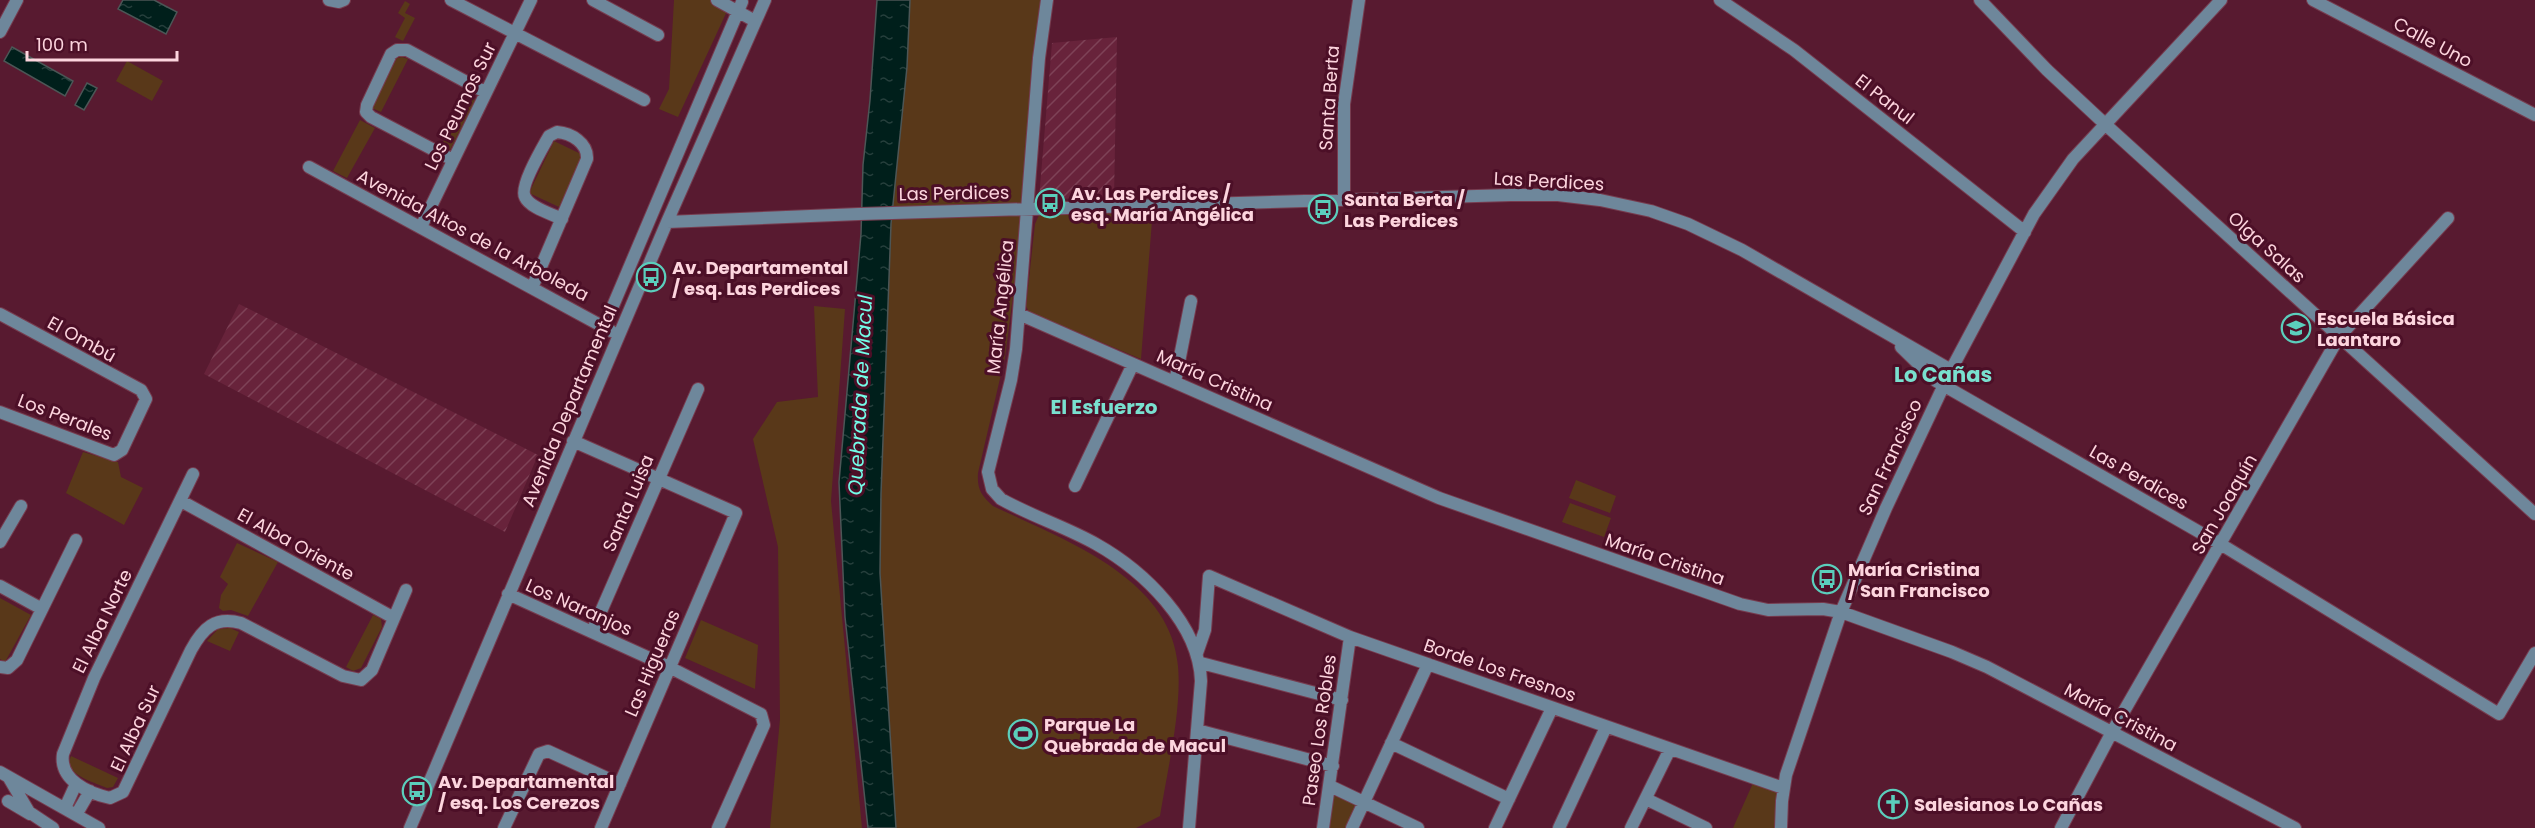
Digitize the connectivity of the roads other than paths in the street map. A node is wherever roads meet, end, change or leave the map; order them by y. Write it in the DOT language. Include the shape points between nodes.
graph roads {
  1 [pos="17,0"];
  2 [pos="329,0"];
  3 [pos="344,0"];
  4 [pos="451,0"];
  5 [pos="531,0"];
  6 [pos="593,0"];
  7 [pos="717,0"];
  8 [pos="1047,0"];
  9 [pos="1359,0"];
  10 [pos="1720,0"];
  11 [pos="1980,0"];
  12 [pos="2221,0"];
  13 [pos="2313,0"];
  14 [pos="739,5"];
  15 [pos="762,5"];
  16 [pos="755,21"];
  17 [pos="0,32"];
  18 [pos="515,34"];
  19 [pos="658,35"];
  20 [pos="485,92"];
  21 [pos="644,100"];
  22 [pos="2535,116"];
  23 [pos="2106,125"];
  24 [pos="453,160"];
  25 [pos="309,167"];
  26 [pos="1344,200"];
  27 [pos="1027,210"];
  28 [pos="2448,218"];
  29 [pos="562,219"];
  30 [pos="667,222"];
  31 [pos="422,227"];
  32 [pos="2025,232"];
  33 [pos="532,288"];
  34 [pos="1191,301"];
  35 [pos="0,314"];
  36 [pos="1019,314"];
  37 [pos="604,327"];
  38 [pos="618,335"];
  39 [pos="1893,337"];
  40 [pos="2339,337"];
  41 [pos="1133,364"];
  42 [pos="1951,370"];
  43 [pos="1174,382"];
  44 [pos="1944,385"];
  45 [pos="698,388"];
  46 [pos="0,412"];
  47 [pos="573,441"];
  48 [pos="117,454"];
  49 [pos="193,474"];
  50 [pos="657,478"];
  51 [pos="1075,486"];
  52 [pos="181,501"];
  53 [pos="21,506"];
  54 [pos="2535,514"];
  55 [pos="76,540"];
  56 [pos="0,542"];
  57 [pos="2222,545"];
  58 [pos="1209,576"];
  59 [pos="0,586"];
  60 [pos="406,590"];
  61 [pos="508,594"];
  62 [pos="42,609"];
  63 [pos="1842,612"];
  64 [pos="394,618"];
  65 [pos="592,632"];
  66 [pos="1350,637"];
  67 [pos="2535,653"];
  68 [pos="1199,658"];
  69 [pos="1428,664"];
  70 [pos="669,667"];
  71 [pos="4,668"];
  72 [pos="1342,700"];
  73 [pos="1552,708"];
  74 [pos="1606,726"];
  75 [pos="1197,730"];
  76 [pos="2112,732"];
  77 [pos="1391,743"];
  78 [pos="1670,749"];
  79 [pos="1333,766"];
  80 [pos="4,774"];
  81 [pos="76,784"];
  82 [pos="620,784"];
  83 [pos="1330,786"];
  84 [pos="1783,788"];
  85 [pos="90,791"];
  86 [pos="42,796"];
  87 [pos="1509,799"];
  88 [pos="1646,799"];
  89 [pos="8,801"];
  90 [pos="1364,802"];
  91 [pos="24,804"];
  92 [pos="64,808"];
  93 [pos="76,815"];
  94 [pos="33,816"];
  95 [pos="415,827"];
  96 [pos="53,828"];
  97 [pos="99,828"];
  98 [pos="504,828"];
  99 [pos="601,828"];
  100 [pos="718,828"];
  101 [pos="1190,828"];
  102 [pos="1323,828"];
  103 [pos="1352,828"];
  104 [pos="1418,828"];
  105 [pos="1495,828"];
  106 [pos="1559,828"];
  107 [pos="1631,828"];
  108 [pos="1706,828"];
  109 [pos="1781,828"];
  110 [pos="2061,828"];
  111 [pos="2295,828"];
  1 -- 17 [label="street"];
  2 -- 3 [label="street"];
  4 -- 18 [label="street"];
  5 -- 18 [label="street, Los Peumos Sur"];
  6 -- 19 [label="street"];
  7 -- 14 [label="street"];
  8 -- 27 [label="street, María Angélica"];
  9 -- 26 [label="street, Santa Berta" via="1344,104"];
  10 -- 32 [label="street, El Panul" via="1794,50"];
  11 -- 23 [label="street, Olga Salas"];
  12 -- 23 [label="street, San Francisco"];
  13 -- 22 [label="street, Calle Uno"];
  14 -- 15 [label="street"];
  14 -- 16 [label="street"];
  14 -- 37 [label="street, Avenida Departamental"];
  15 -- 16 [label="street, Avenida Departamental"];
  16 -- 30 [label="street, Avenida Departamental"];
  18 -- 20 [label="street, Los Peumos Sur"];
  18 -- 21 [label="street"];
  20 -- 24 [label="street, Los Peumos Sur"];
  20 -- 24 [label="street" via="407,50 397,50 391,54 366,105 371,117"];
  23 -- 32 [label="street, San Francisco" via="2058,177"];
  23 -- 40 [label="street, Olga Salas"];
  24 -- 31 [label="street, Los Peumos Sur"];
  25 -- 31 [label="street, Avenida Altos de la Arboleda"];
  26 -- 27 [label="street, Las Perdices"];
  26 -- 39 [label="street, Las Perdices" via="1535,195 1581,197 1635,207 1688,224 1726,242"];
  27 -- 30 [label="street, Las Perdices"];
  27 -- 36 [label="street, María Angélica"];
  28 -- 40 [label="street, San Joaquín"];
  29 -- 29 [label="street" via="587,159 583,145 561,132 549,136 523,188 530,202"];
  29 -- 33 [label="street"];
  30 -- 38 [label="street, Avenida Departamental"];
  31 -- 33 [label="street, Avenida Altos de la Arboleda"];
  32 -- 42 [label="street, San Francisco"];
  33 -- 37 [label="street, Avenida Altos de la Arboleda"];
  34 -- 43 [label="street"];
  35 -- 48 [label="street, El Ombú" via="141,390 145,396 140,413"];
  36 -- 41 [label="street, María Cristina"];
  36 -- 68 [label="street, María Angélica" via="1011,380 988,466 992,489 1001,499 1082,537 1124,563 1165,602"];
  37 -- 38 [label="street, Avenida Altos de la Arboleda"];
  38 -- 47 [label="street, Avenida Departamental"];
  39 -- 42 [label="street, Las Perdices"];
  39 -- 44 [label="street, Las Perdices"];
  40 -- 54 [label="street, Olga Salas"];
  40 -- 57 [label="street, San Joaquín"];
  41 -- 43 [label="street, María Cristina"];
  41 -- 51 [label="street"];
  42 -- 44 [label="street, San Francisco"];
  43 -- 63 [label="street, María Cristina" via="1439,498 1740,604 1768,610"];
  44 -- 57 [label="street, Las Perdices"];
  44 -- 63 [label="street, San Francisco"];
  45 -- 50 [label="street, Santa Luisa"];
  46 -- 48 [label="street, Los Perales"];
  47 -- 50 [label="street"];
  47 -- 61 [label="street, Avenida Departamental"];
  49 -- 52 [label="street, El Alba Norte"];
  50 -- 65 [label="street, Santa Luisa"];
  50 -- 70 [label="street, Las Higueras" via="736,513"];
  52 -- 64 [label="street, El Alba Oriente"];
  52 -- 81 [label="street, El Alba Norte" via="94,678 63,754 64,772"];
  53 -- 56 [label="street"];
  55 -- 62 [label="street"];
  57 -- 67 [label="street, Las Perdices" via="2499,714"];
  57 -- 76 [label="street, San Joaquín"];
  58 -- 66 [label="street, Borde Los Fresnos"];
  58 -- 68 [label="street, María Angélica"];
  59 -- 62 [label="street"];
  60 -- 64 [label="street"];
  61 -- 65 [label="street, Los Naranjos"];
  61 -- 95 [label="street, Avenida Departamental"];
  62 -- 71 [label="street" via="17,660"];
  63 -- 76 [label="street, María Cristina" via="1965,657"];
  63 -- 84 [label="street, San Francisco"];
  64 -- 85 [label="street, El Alba Sur" via="372,670 354,680 241,623 230,620 211,624 191,650 123,792 110,798"];
  65 -- 70 [label="street, Los Naranjos"];
  66 -- 69 [label="street, Borde Los Fresnos"];
  66 -- 72 [label="street, Paseo Los Robles"];
  68 -- 72 [label="street"];
  68 -- 75 [label="street, María Angélica" via="1202,681"];
  69 -- 73 [label="street, Borde Los Fresnos"];
  69 -- 77 [label="street"];
  70 -- 82 [label="street, Las Higueras"];
  70 -- 100 [label="street, Los Naranjos" via="763,717 764,725"];
  72 -- 79 [label="street, Paseo Los Robles"];
  73 -- 74 [label="street, Borde Los Fresnos"];
  73 -- 87 [label="street"];
  74 -- 78 [label="street, Borde Los Fresnos"];
  74 -- 106 [label="street"];
  75 -- 79 [label="street"];
  75 -- 101 [label="street, María Angélica"];
  76 -- 110 [label="street, San Joaquín"];
  76 -- 111 [label="street, María Cristina"];
  77 -- 87 [label="street"];
  77 -- 90 [label="street"];
  78 -- 84 [label="street, Borde Los Fresnos"];
  78 -- 88 [label="street"];
  79 -- 83 [label="street, Paseo Los Robles"];
  80 -- 86 [label="street"];
  80 -- 91 [label="street"];
  81 -- 85 [label="street"];
  81 -- 92 [label="street"];
  82 -- 98 [label="street" via="543,751"];
  82 -- 99 [label="street, Las Higueras"];
  83 -- 90 [label="street"];
  83 -- 102 [label="street, Paseo Los Robles"];
  84 -- 109 [label="street, San Francisco"];
  85 -- 93 [label="street"];
  86 -- 91 [label="street" via="32,795"];
  86 -- 92 [label="street"];
  87 -- 105 [label="street"];
  88 -- 107 [label="street"];
  88 -- 108 [label="street"];
  89 -- 94 [label="street"];
  90 -- 103 [label="street"];
  90 -- 104 [label="street"];
  91 -- 94 [label="street"];
  92 -- 93 [label="street"];
  93 -- 97 [label="street"];
  94 -- 96 [label="street"];
}
